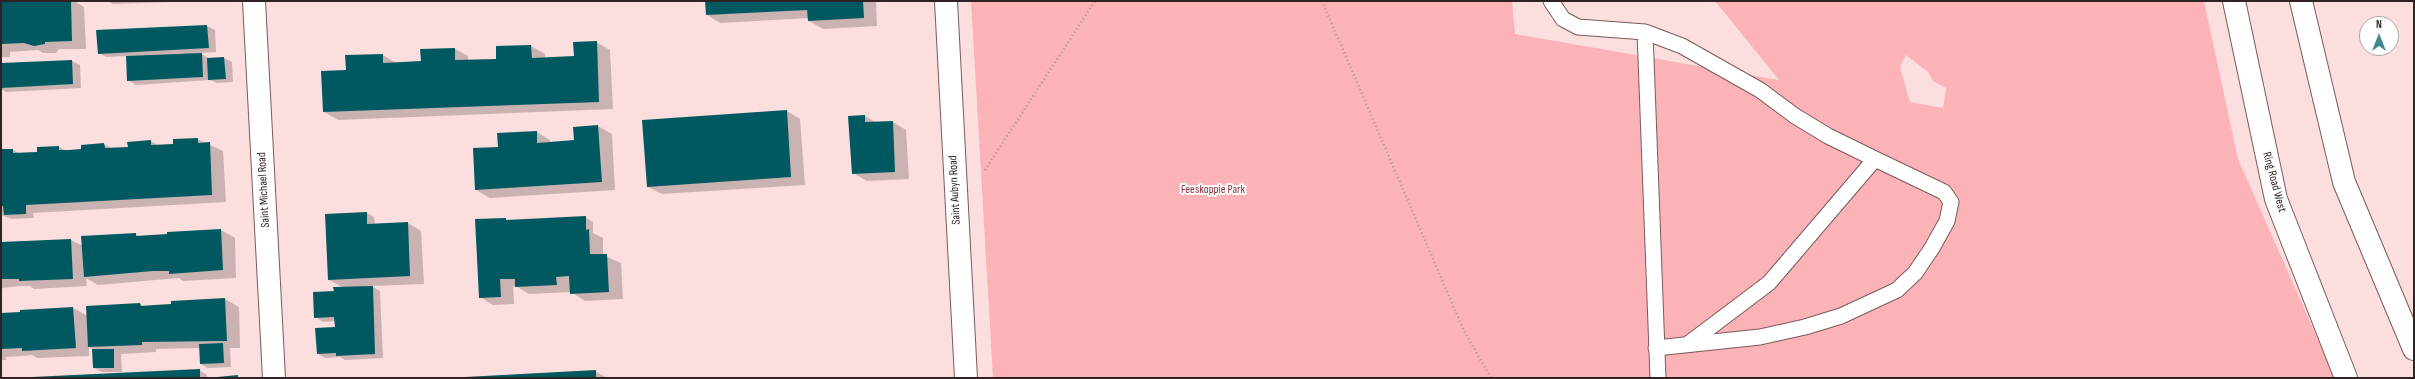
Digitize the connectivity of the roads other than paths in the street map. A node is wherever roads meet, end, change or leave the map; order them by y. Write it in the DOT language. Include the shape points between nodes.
graph roads {
  1 [pos="254,1"];
  2 [pos="946,1"];
  3 [pos="1551,1"];
  4 [pos="2234,1"];
  5 [pos="2301,1"];
  6 [pos="1645,32"];
  7 [pos="1875,159"];
  8 [pos="1688,344"];
  9 [pos="1656,348"];
  10 [pos="2414,349"];
  11 [pos="274,378"];
  12 [pos="966,378"];
  13 [pos="1658,378"];
  14 [pos="2346,378"];
  1 -- 11 [label="street, Saint Michael Road"];
  2 -- 12 [label="street, Saint Aubyn Road"];
  3 -- 6 [label="lane" via="1563,19 1578,27"];
  4 -- 14 [label="street, Ring Road West" via="2276,199"];
  5 -- 10 [label="street" via="2344,182"];
  6 -- 7 [label="lane" via="1682,46 1711,62 1760,90 1828,136"];
  6 -- 9 [label="lane"];
  7 -- 8 [label="lane" via="1769,284"];
  7 -- 8 [label="lane" via="1944,192 1951,202 1947,221 1915,273 1897,290 1841,316 1760,337"];
  8 -- 9 [label="lane"];
  9 -- 13 [label="lane"];
}
